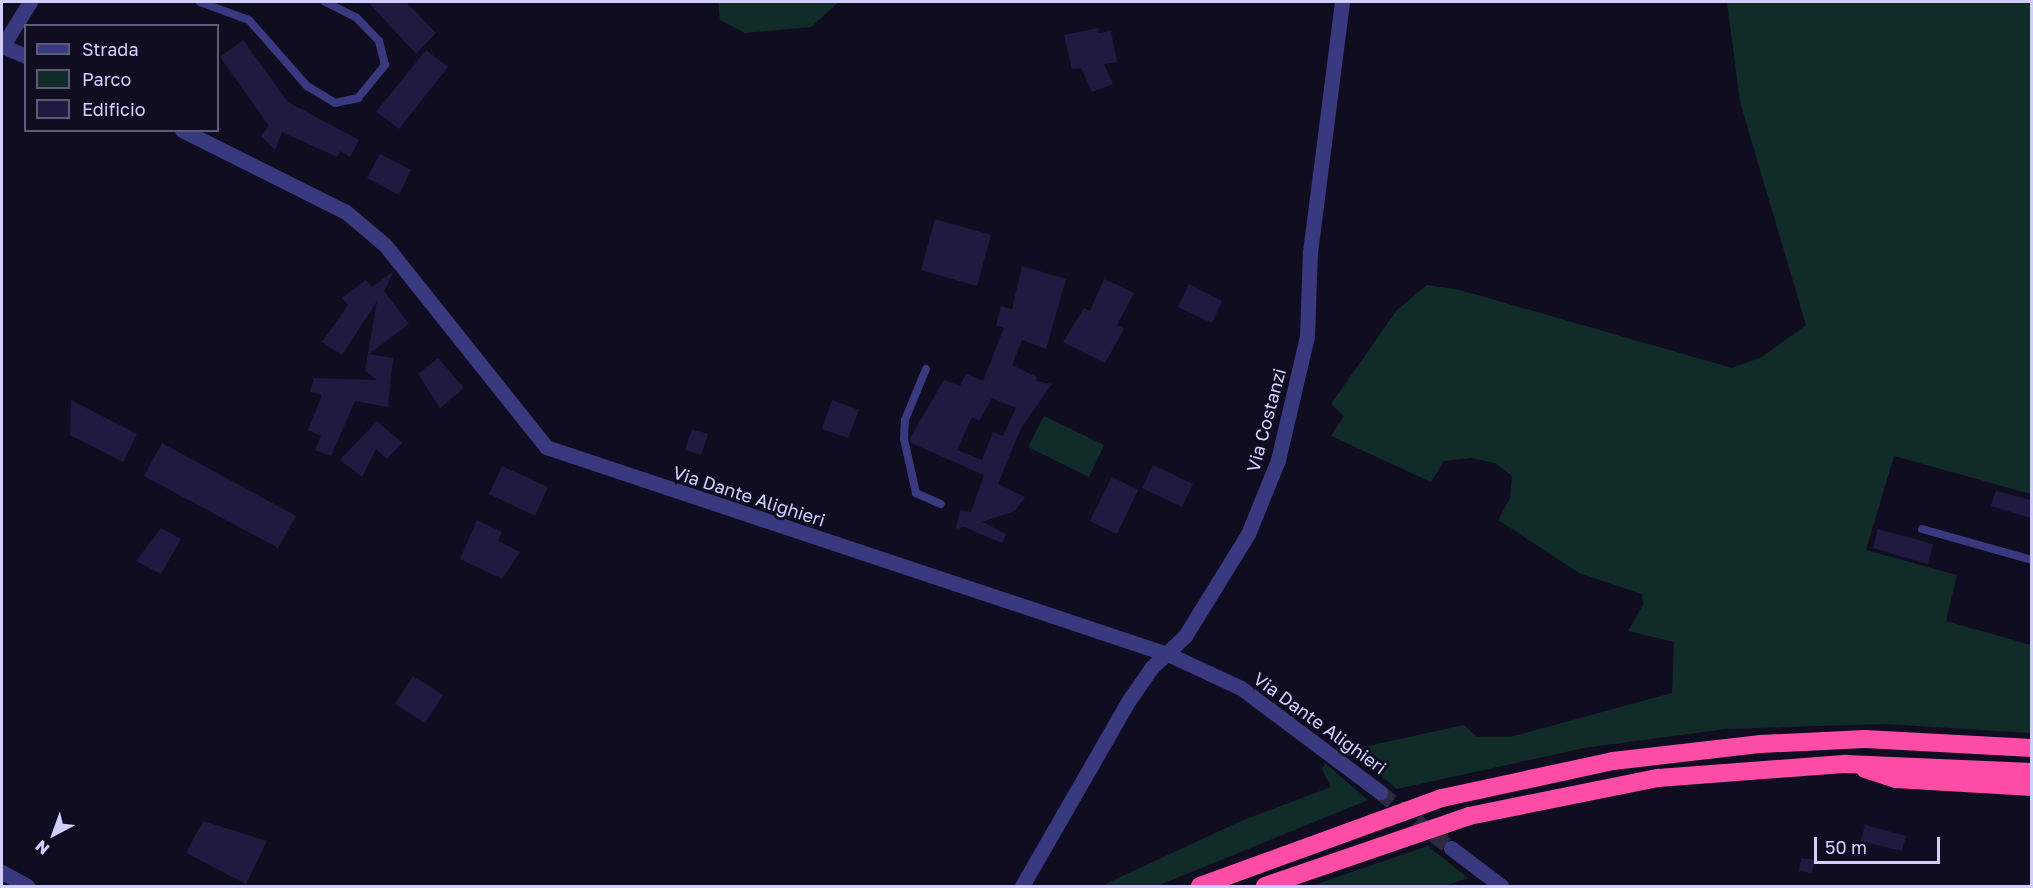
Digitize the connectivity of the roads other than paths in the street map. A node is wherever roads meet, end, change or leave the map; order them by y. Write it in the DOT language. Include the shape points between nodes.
graph roads {
  1 [pos="30,2"];
  2 [pos="200,2"];
  3 [pos="325,2"];
  4 [pos="1342,2"];
  5 [pos="2,45"];
  6 [pos="24,55"];
  7 [pos="186,132"];
  8 [pos="926,369"];
  9 [pos="941,504"];
  10 [pos="1922,529"];
  11 [pos="2031,560"];
  12 [pos="1170,655"];
  13 [pos="2031,748"];
  14 [pos="1846,764"];
  15 [pos="2031,772"];
  16 [pos="2031,788"];
  17 [pos="1380,792"];
  18 [pos="1451,848"];
  19 [pos="2,872"];
  20 [pos="27,886"];
  21 [pos="1022,886"];
  22 [pos="1200,886"];
  23 [pos="1264,886"];
  24 [pos="1501,886"];
  1 -- 5 [label="street"];
  2 -- 3 [label="lane" via="249,20 307,86 335,103 358,98 385,65 379,41 357,18"];
  4 -- 12 [label="street, Via Costanzi" via="1310,252 1307,336 1278,460 1248,534"];
  5 -- 6 [label="street"];
  7 -- 12 [label="street, Via Dante Alighieri" via="346,212 386,245 530,432 555,452"];
  8 -- 9 [label="lane" via="905,420 904,439 916,493"];
  10 -- 11 [label="lane"];
  12 -- 17 [label="street, Via Dante Alighieri" via="1241,688"];
  12 -- 21 [label="street, Via Costanzi" via="1151,668 1129,700"];
  13 -- 22 [label="highway" via="1831,740 1613,760 1431,801"];
  14 -- 15 [label="highway"];
  14 -- 16 [label="highway" via="1896,779"];
  14 -- 23 [label="highway" via="1708,772 1549,797 1378,843"];
  18 -- 24 [label="street"];
  19 -- 20 [label="street"];
}
